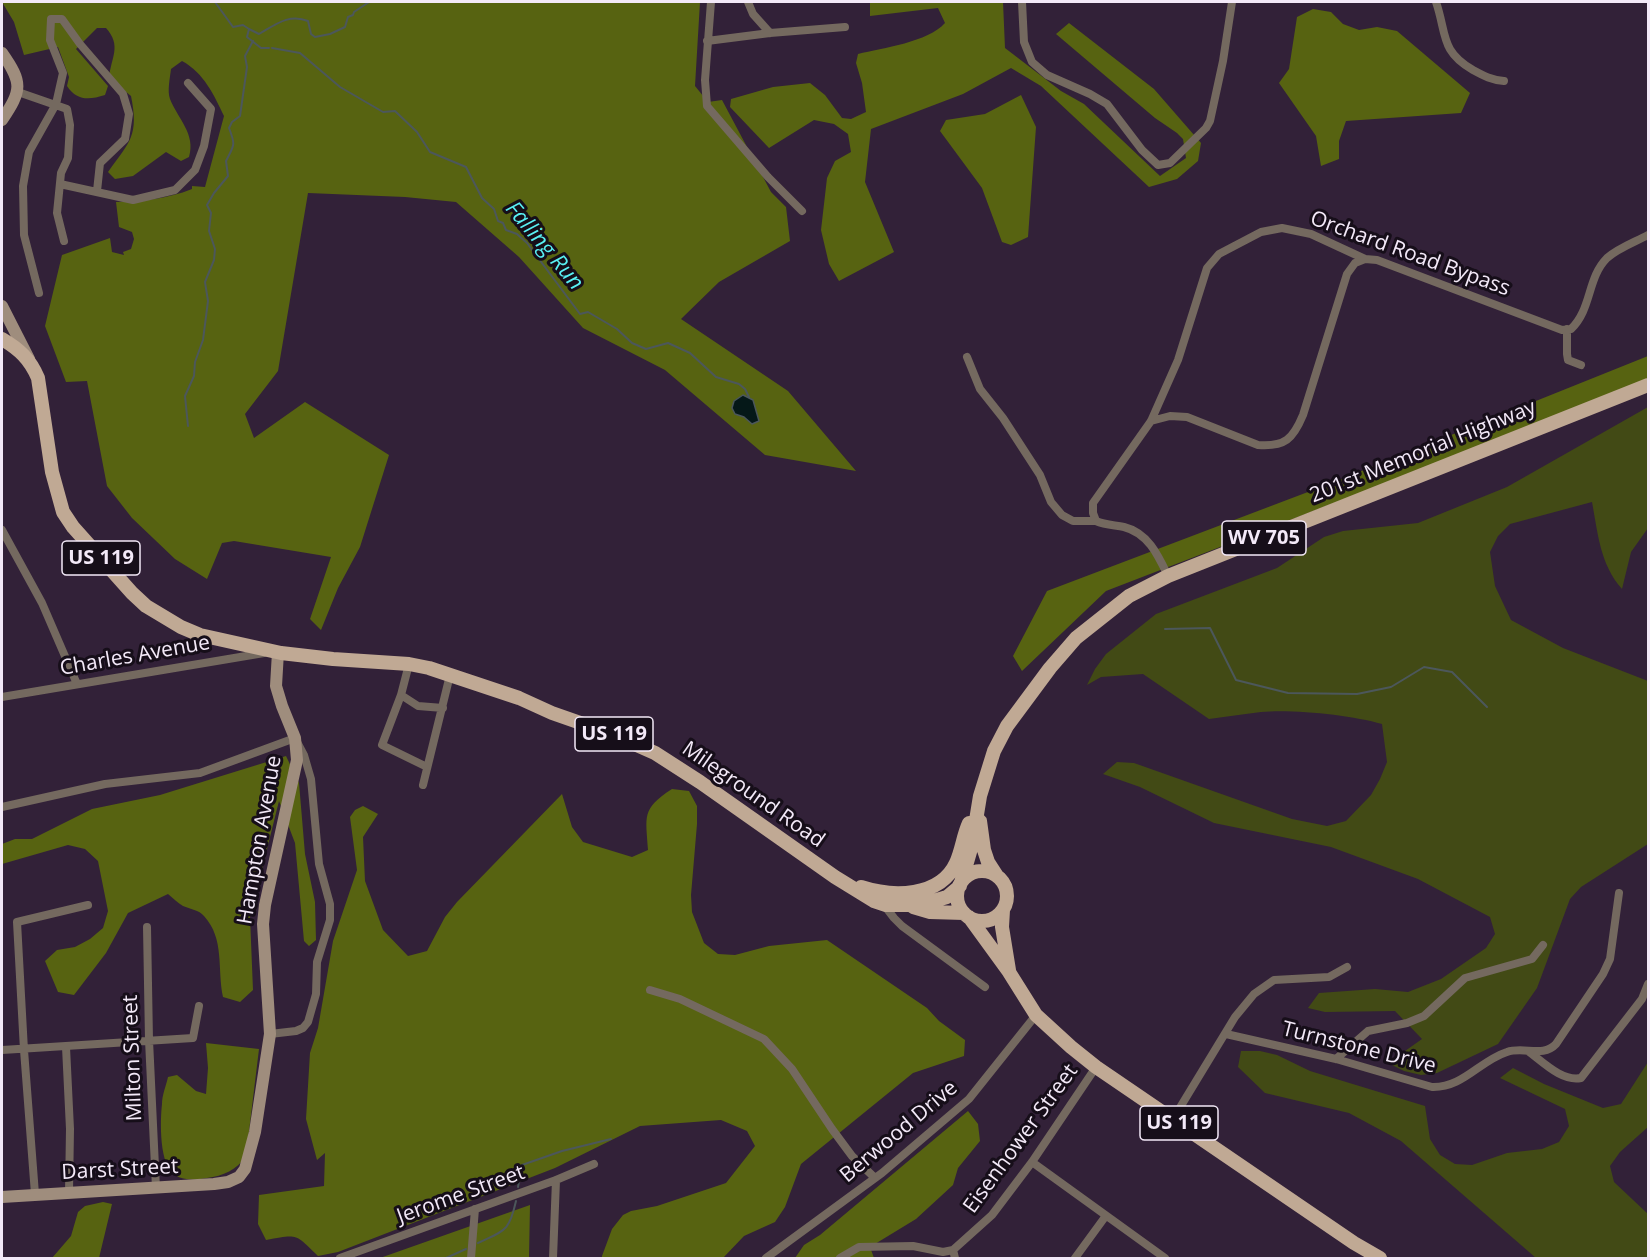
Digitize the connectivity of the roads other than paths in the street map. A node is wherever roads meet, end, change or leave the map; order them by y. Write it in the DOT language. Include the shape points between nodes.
graph roads {
  1 [pos="711,2"];
  2 [pos="748,2"];
  3 [pos="1022,2"];
  4 [pos="1232,2"];
  5 [pos="1436,2"];
  6 [pos="845,27"];
  7 [pos="770,33"];
  8 [pos="707,41"];
  9 [pos="2,53"];
  10 [pos="1504,81"];
  11 [pos="188,83"];
  12 [pos="18,92"];
  13 [pos="56,104"];
  14 [pos="2,120"];
  15 [pos="60,184"];
  16 [pos="97,191"];
  17 [pos="802,211"];
  18 [pos="1648,235"];
  19 [pos="64,241"];
  20 [pos="1365,259"];
  21 [pos="39,293"];
  22 [pos="2,306"];
  23 [pos="1567,329"];
  24 [pos="2,339"];
  25 [pos="968,357"];
  26 [pos="1581,365"];
  27 [pos="33,366"];
  28 [pos="1648,385"];
  29 [pos="1150,421"];
  30 [pos="1096,521"];
  31 [pos="2,530"];
  32 [pos="1168,576"];
  33 [pos="278,652"];
  34 [pos="409,664"];
  35 [pos="450,675"];
  36 [pos="77,684"];
  37 [pos="401,695"];
  38 [pos="2,697"];
  39 [pos="443,708"];
  40 [pos="295,738"];
  41 [pos="427,767"];
  42 [pos="423,785"];
  43 [pos="2,807"];
  44 [pos="977,808"];
  45 [pos="997,876"];
  46 [pos="835,878"];
  47 [pos="961,884"];
  48 [pos="1619,892"];
  49 [pos="884,904"];
  50 [pos="88,905"];
  51 [pos="909,905"];
  52 [pos="1003,910"];
  53 [pos="967,915"];
  54 [pos="147,927"];
  55 [pos="1543,945"];
  56 [pos="1347,967"];
  57 [pos="1009,972"];
  58 [pos="1648,984"];
  59 [pos="985,987"];
  60 [pos="650,990"];
  61 [pos="199,1006"];
  62 [pos="1036,1015"];
  63 [pos="270,1034"];
  64 [pos="1226,1034"];
  65 [pos="149,1040"];
  66 [pos="66,1047"];
  67 [pos="1526,1049"];
  68 [pos="2,1050"];
  69 [pos="24,1050"];
  70 [pos="1336,1059"];
  71 [pos="1096,1067"];
  72 [pos="1173,1119"];
  73 [pos="1032,1162"];
  74 [pos="594,1164"];
  75 [pos="239,1177"];
  76 [pos="875,1178"];
  77 [pos="556,1180"];
  78 [pos="156,1188"];
  79 [pos="69,1192"];
  80 [pos="35,1194"];
  81 [pos="2,1197"];
  82 [pos="475,1209"];
  83 [pos="1105,1217"];
  84 [pos="954,1254"];
  85 [pos="340,1258"];
  86 [pos="471,1258"];
  87 [pos="553,1258"];
  88 [pos="766,1258"];
  89 [pos="840,1258"];
  90 [pos="1075,1258"];
  91 [pos="1165,1258"];
  92 [pos="1380,1258"];
  1 -- 8 [label="street"];
  2 -- 7 [label="street" via="753,15"];
  3 -- 4 [label="street" via="1024,42 1032,62 1047,75 1107,104 1158,165 1170,163 1210,121"];
  5 -- 10 [label="street" via="1451,53 1491,80"];
  6 -- 7 [label="street"];
  7 -- 8 [label="street"];
  8 -- 17 [label="street" via="707,106"];
  9 -- 12 [label="street" via="17,77"];
  11 -- 16 [label="street" via="211,109 195,170 174,190 133,200"];
  12 -- 13 [label="street"];
  12 -- 14 [label="street"];
  13 -- 15 [label="street" via="66,109 70,125 68,158"];
  13 -- 16 [label="street" via="63,73 50,40 51,19 62,19 123,94 129,114 125,139 100,164"];
  13 -- 21 [label="street" via="29,152 22,186 24,235"];
  15 -- 16 [label="street"];
  15 -- 19 [label="street" via="57,213"];
  18 -- 23 [label="street" via="1605,260 1596,272 1584,313 1578,323"];
  20 -- 23 [label="street, Orchard Road Bypass"];
  20 -- 29 [label="street, Orchard Road Bypass" via="1311,234 1282,228 1262,232 1220,254 1207,268 1178,360"];
  20 -- 29 [label="street" via="1347,273 1303,415 1288,440 1258,445 1187,417"];
  22 -- 27 [label="street"];
  23 -- 26 [label="street" via="1568,360"];
  24 -- 27 [label="main road, US 119"];
  25 -- 30 [label="street" via="980,389 1040,475 1051,502 1073,521"];
  27 -- 33 [label="main road, US 119" via="41,392 58,498 73,527 132,593 164,618 200,635"];
  28 -- 32 [label="main road, 201st Memorial Highway / WV 705"];
  29 -- 30 [label="street, Orchard Road Bypass" via="1093,503"];
  30 -- 32 [label="street" via="1138,533 1150,544"];
  31 -- 36 [label="street" via="42,603"];
  32 -- 44 [label="main road, 201st Memorial Highway / WV 705" via="1108,611 1076,638 1050,668 1007,726 994,751"];
  33 -- 34 [label="main road, Mileground Road / US 119"];
  33 -- 36 [label="street, Charles Avenue"];
  33 -- 40 [label="street, Hampton Avenue" via="279,696"];
  34 -- 35 [label="main road, Mileground Road / US 119"];
  34 -- 37 [label="street"];
  35 -- 39 [label="street"];
  35 -- 46 [label="main road, Mileground Road / US 119" via="655,753"];
  36 -- 38 [label="street, Charles Avenue"];
  37 -- 39 [label="street" via="418,705"];
  37 -- 41 [label="street" via="382,745"];
  39 -- 41 [label="street"];
  40 -- 43 [label="street" via="200,772 105,784"];
  40 -- 63 [label="street, Hampton Avenue" via="297,760 263,924"];
  40 -- 63 [label="street" via="311,779 319,864 330,904 330,920 317,962 316,994 308,1022 296,1031"];
  41 -- 42 [label="street"];
  44 -- 45 [label="main road, 201st Memorial Highway / WV 705" via="984,850"];
  44 -- 46 [label="main road" via="951,872 937,884 896,894 879,893"];
  44 -- 47 [label="main road, 201st Memorial Highway / WV 705"];
  45 -- 47 [label="main road" via="981,871"];
  45 -- 52 [label="main road" via="1006,889"];
  46 -- 49 [label="main road, Mileground Road / US 119"];
  47 -- 51 [label="main road, Mileground Road / US 119" via="947,897"];
  47 -- 53 [label="main road" via="958,898"];
  48 -- 67 [label="street, Turnstone Drive" via="1610,959 1603,974 1551,1050"];
  49 -- 51 [label="main road, Mileground Road / US 119"];
  49 -- 59 [label="street, Mileground Road" via="903,926"];
  50 -- 69 [label="street" via="17,922"];
  51 -- 53 [label="main road, Mileground Road / US 119" via="930,912"];
  52 -- 53 [label="main road" via="989,920 975,920"];
  52 -- 57 [label="main road, US 119"];
  53 -- 57 [label="main road, US 119"];
  54 -- 65 [label="street, Milton Street"];
  55 -- 70 [label="street" via="1532,959 1465,978 1424,1016 1368,1031"];
  56 -- 64 [label="street" via="1329,977 1274,980 1254,994"];
  57 -- 62 [label="main road, US 119"];
  58 -- 67 [label="street" via="1642,999 1581,1078 1557,1072"];
  60 -- 76 [label="street" via="680,999 764,1039 792,1069 852,1156"];
  61 -- 65 [label="street" via="193,1038"];
  62 -- 71 [label="main road, US 119"];
  62 -- 76 [label="street, Berwood Drive" via="969,1099"];
  63 -- 75 [label="street, Hampton Avenue" via="255,1132"];
  64 -- 70 [label="street, Turnstone Drive"];
  64 -- 72 [label="street"];
  65 -- 66 [label="street"];
  65 -- 78 [label="street, Milton Street"];
  66 -- 69 [label="street"];
  66 -- 79 [label="street"];
  67 -- 70 [label="street, Turnstone Drive" via="1505,1052 1444,1088"];
  68 -- 69 [label="street"];
  69 -- 80 [label="street"];
  71 -- 72 [label="main road, US 119"];
  71 -- 73 [label="street, Eisenhower Street"];
  72 -- 92 [label="main road, US 119"];
  73 -- 83 [label="street"];
  73 -- 84 [label="street, Eisenhower Street" via="992,1215"];
  74 -- 77 [label="street, Jerome Street"];
  75 -- 78 [label="street, Darst Street" via="214,1184"];
  76 -- 88 [label="street, Berwood Drive"];
  77 -- 82 [label="street, Jerome Street"];
  77 -- 87 [label="street"];
  78 -- 79 [label="street, Darst Street"];
  79 -- 80 [label="street, Darst Street"];
  80 -- 81 [label="street, Darst Street"];
  82 -- 85 [label="street, Jerome Street"];
  82 -- 86 [label="street"];
  83 -- 90 [label="street"];
  83 -- 91 [label="street"];
  84 -- 89 [label="street" via="913,1246 860,1247"];
}
